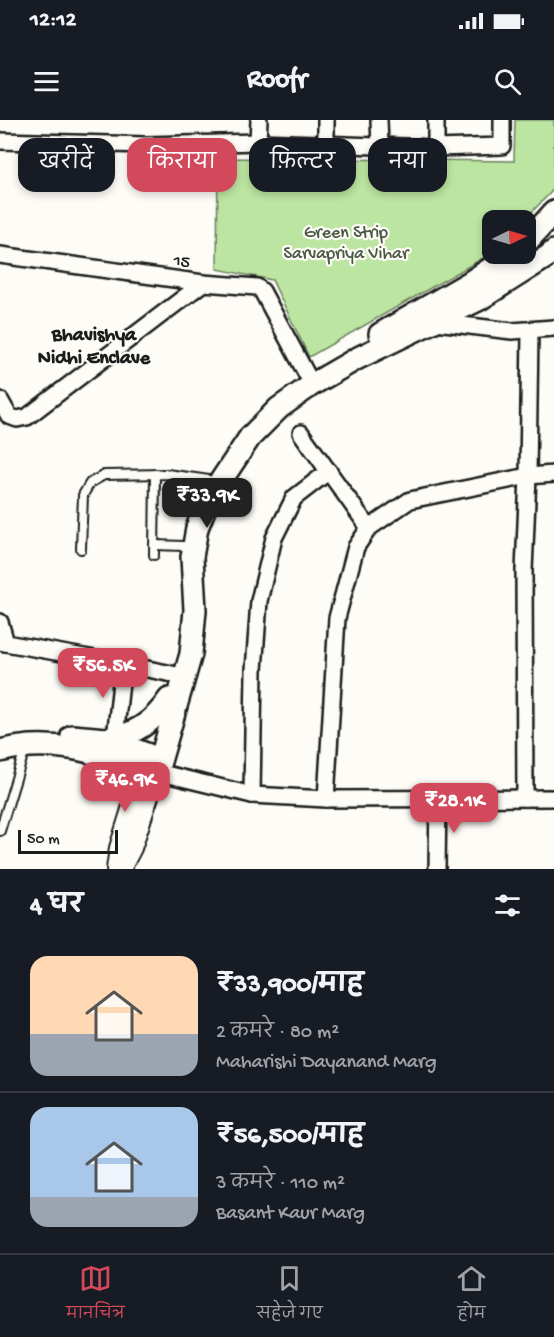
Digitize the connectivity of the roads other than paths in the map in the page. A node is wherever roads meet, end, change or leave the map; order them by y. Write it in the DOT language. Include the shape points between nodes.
graph roads {
  1 [pos="258,120"];
  2 [pos="326,120"];
  3 [pos="379,120"];
  4 [pos="436,120"];
  5 [pos="502,120"];
  6 [pos="258,138"];
  7 [pos="326,138"];
  8 [pos="380,138"];
  9 [pos="436,138"];
  10 [pos="0,141"];
  11 [pos="249,142"];
  12 [pos="447,148"];
  13 [pos="554,202"];
  14 [pos="548,219"];
  15 [pos="536,232"];
  16 [pos="554,250"];
  17 [pos="0,255"];
  18 [pos="498,264"];
  19 [pos="203,283"];
  20 [pos="436,322"];
  21 [pos="554,328"];
  22 [pos="530,331"];
  23 [pos="357,353"];
  24 [pos="310,379"];
  25 [pos="0,400"];
  26 [pos="5,422"];
  27 [pos="301,433"];
  28 [pos="329,471"];
  29 [pos="155,474"];
  30 [pos="554,474"];
  31 [pos="528,476"];
  32 [pos="208,480"];
  33 [pos="369,528"];
  34 [pos="154,546"];
  35 [pos="184,546"];
  36 [pos="81,549"];
  37 [pos="154,555"];
  38 [pos="0,622"];
  39 [pos="3,643"];
  40 [pos="123,664"];
  41 [pos="177,675"];
  42 [pos="169,699"];
  43 [pos="0,742"];
  44 [pos="110,745"];
  45 [pos="26,747"];
  46 [pos="0,751"];
  47 [pos="153,764"];
  48 [pos="136,793"];
  49 [pos="252,795"];
  50 [pos="438,798"];
  51 [pos="525,798"];
  52 [pos="554,798"];
  53 [pos="326,799"];
  54 [pos="0,831"];
  55 [pos="116,869"];
  56 [pos="121,869"];
  57 [pos="437,869"];
  1 -- 6 [label="street"];
  2 -- 7 [label="street"];
  3 -- 8 [label="street"];
  4 -- 9 [label="street"];
  5 -- 12 [label="street" via="502,146"];
  10 -- 11 [label="street" via="147,145"];
  13 -- 14 [label="main road"];
  14 -- 15 [label="main road"];
  16 -- 20 [label="main road" via="480,299"];
  17 -- 19 [label="street, 15"];
  18 -- 23 [label="main road"];
  19 -- 24 [label="street, 15" via="260,288"];
  19 -- 26 [label="street" via="27,417"];
  20 -- 22 [label="street"];
  20 -- 23 [label="main road"];
  21 -- 22 [label="street"];
  22 -- 31 [label="street"];
  23 -- 24 [label="main road"];
  24 -- 32 [label="main road" via="289,386 257,415"];
  24 -- 47 [label="main road" via="250,437 202,514 192,557 195,610 191,654"];
  25 -- 26 [label="street"];
  27 -- 28 [label="street"];
  28 -- 33 [label="street"];
  28 -- 49 [label="street" via="294,498 274,538 259,601"];
  29 -- 32 [label="lane"];
  29 -- 34 [label="lane"];
  29 -- 36 [label="lane" via="104,475 90,483 83,495"];
  30 -- 31 [label="street"];
  31 -- 33 [label="street" via="410,500"];
  31 -- 51 [label="street" via="524,571"];
  32 -- 35 [label="main road" via="190,519"];
  33 -- 53 [label="street" via="356,547 337,618"];
  34 -- 35 [label="lane"];
  34 -- 37 [label="lane"];
  35 -- 41 [label="main road" via="185,624"];
  38 -- 39 [label="street"];
  39 -- 40 [label="street"];
  40 -- 41 [label="street"];
  40 -- 44 [label="street"];
  41 -- 42 [label="main road"];
  42 -- 44 [label="main road" via="150,722"];
  42 -- 47 [label="main road"];
  43 -- 44 [label="main road" via="74,736"];
  44 -- 45 [label="main road" via="84,750"];
  44 -- 47 [label="main road"];
  44 -- 48 [label="street"];
  45 -- 46 [label="main road"];
  45 -- 54 [label="lane"];
  47 -- 48 [label="street"];
  47 -- 49 [label="street"];
  47 -- 56 [label="street" via="132,849"];
  48 -- 55 [label="street"];
  49 -- 53 [label="street"];
  50 -- 51 [label="street"];
  50 -- 53 [label="street"];
  50 -- 57 [label="street"];
  51 -- 52 [label="street"];
}
